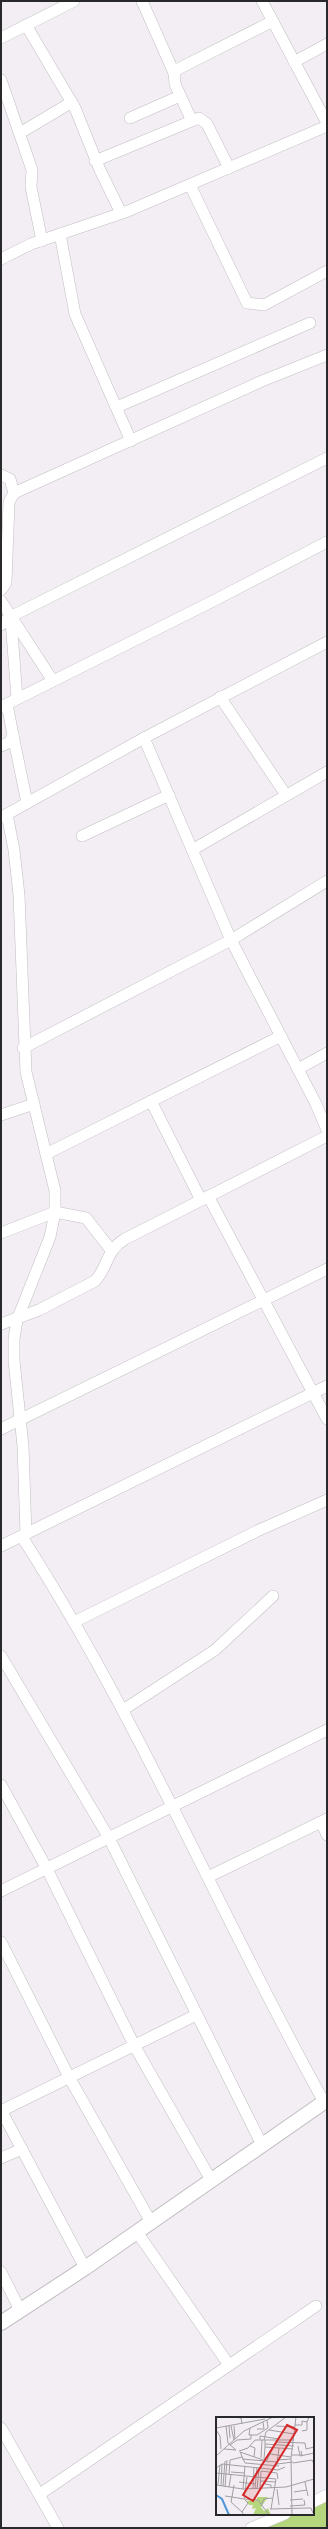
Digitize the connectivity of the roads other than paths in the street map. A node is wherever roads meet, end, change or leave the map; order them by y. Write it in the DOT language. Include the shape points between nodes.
graph roads {
  1 [pos="74,1"];
  2 [pos="142,1"];
  3 [pos="262,1"];
  4 [pos="273,21"];
  5 [pos="26,25"];
  6 [pos="1,38"];
  7 [pos="327,44"];
  8 [pos="294,62"];
  9 [pos="174,73"];
  10 [pos="1,80"];
  11 [pos="180,96"];
  12 [pos="72,102"];
  13 [pos="130,118"];
  14 [pos="191,119"];
  15 [pos="327,125"];
  16 [pos="20,133"];
  17 [pos="96,161"];
  18 [pos="229,168"];
  19 [pos="190,185"];
  20 [pos="122,213"];
  21 [pos="60,234"];
  22 [pos="42,241"];
  23 [pos="1,259"];
  24 [pos="327,271"];
  25 [pos="310,323"];
  26 [pos="327,355"];
  27 [pos="117,407"];
  28 [pos="131,441"];
  29 [pos="327,458"];
  30 [pos="1,475"];
  31 [pos="14,493"];
  32 [pos="327,542"];
  33 [pos="1,590"];
  34 [pos="1,601"];
  35 [pos="10,617"];
  36 [pos="1,625"];
  37 [pos="327,642"];
  38 [pos="53,681"];
  39 [pos="220,697"];
  40 [pos="17,698"];
  41 [pos="4,705"];
  42 [pos="13,735"];
  43 [pos="144,738"];
  44 [pos="1,746"];
  45 [pos="327,772"];
  46 [pos="169,795"];
  47 [pos="286,795"];
  48 [pos="27,803"];
  49 [pos="4,815"];
  50 [pos="82,836"];
  51 [pos="192,850"];
  52 [pos="327,881"];
  53 [pos="231,940"];
  54 [pos="281,1036"];
  55 [pos="23,1048"];
  56 [pos="327,1053"];
  57 [pos="298,1069"];
  58 [pos="151,1101"];
  59 [pos="34,1104"];
  60 [pos="1,1114"];
  61 [pos="327,1130"];
  62 [pos="327,1136"];
  63 [pos="46,1154"];
  64 [pos="205,1198"];
  65 [pos="55,1212"];
  66 [pos="1,1233"];
  67 [pos="111,1250"];
  68 [pos="327,1269"];
  69 [pos="263,1301"];
  70 [pos="17,1320"];
  71 [pos="1,1324"];
  72 [pos="327,1386"];
  73 [pos="312,1394"];
  74 [pos="327,1419"];
  75 [pos="21,1420"];
  76 [pos="1,1429"];
  77 [pos="327,1500"];
  78 [pos="24,1536"];
  79 [pos="1,1546"];
  80 [pos="273,1596"];
  81 [pos="74,1622"];
  82 [pos="1,1656"];
  83 [pos="123,1710"];
  84 [pos="327,1730"];
  85 [pos="1,1785"];
  86 [pos="174,1806"];
  87 [pos="324,1820"];
  88 [pos="327,1835"];
  89 [pos="109,1838"];
  90 [pos="47,1870"];
  91 [pos="208,1877"];
  92 [pos="1,1891"];
  93 [pos="1,1942"];
  94 [pos="196,2015"];
  95 [pos="134,2045"];
  96 [pos="69,2077"];
  97 [pos="325,2101"];
  98 [pos="1,2110"];
  99 [pos="262,2145"];
  100 [pos="22,2149"];
  101 [pos="1,2158"];
  102 [pos="211,2180"];
  103 [pos="151,2222"];
  104 [pos="137,2232"];
  105 [pos="85,2268"];
  106 [pos="1,2272"];
  107 [pos="316,2306"];
  108 [pos="20,2310"];
  109 [pos="1,2323"];
  110 [pos="229,2365"];
  111 [pos="1,2428"];
  112 [pos="40,2494"];
  113 [pos="327,2495"];
  114 [pos="314,2502"];
  115 [pos="278,2520"];
  116 [pos="58,2528"];
  117 [pos="251,2528"];
  1 -- 5 [label="street"];
  2 -- 9 [label="street"];
  3 -- 4 [label="street"];
  4 -- 8 [label="street"];
  4 -- 9 [label="street"];
  5 -- 6 [label="street"];
  5 -- 12 [label="street"];
  7 -- 8 [label="street"];
  8 -- 15 [label="street"];
  9 -- 11 [label="street" via="172,78"];
  10 -- 16 [label="street"];
  11 -- 13 [label="street"];
  11 -- 14 [label="street"];
  12 -- 16 [label="street"];
  12 -- 17 [label="street"];
  14 -- 17 [label="street"];
  14 -- 18 [label="street" via="199,118 207,124"];
  15 -- 18 [label="street"];
  16 -- 22 [label="street" via="32,170 31,187"];
  17 -- 20 [label="street"];
  18 -- 19 [label="street"];
  19 -- 20 [label="street"];
  19 -- 24 [label="street" via="247,303 264,305"];
  20 -- 21 [label="street"];
  21 -- 22 [label="street"];
  21 -- 27 [label="street" via="75,314"];
  22 -- 23 [label="street"];
  25 -- 27 [label="street"];
  26 -- 28 [label="street" via="262,381"];
  27 -- 28 [label="street"];
  28 -- 31 [label="street"];
  29 -- 35 [label="street"];
  30 -- 31 [label="street" via="10,479"];
  31 -- 33 [label="street" via="9,502 6,583"];
  32 -- 38 [label="street"];
  34 -- 35 [label="street"];
  35 -- 36 [label="street"];
  35 -- 38 [label="street"];
  35 -- 40 [label="street"];
  37 -- 39 [label="street"];
  38 -- 40 [label="street"];
  39 -- 43 [label="street"];
  39 -- 47 [label="street"];
  40 -- 41 [label="street"];
  41 -- 42 [label="street"];
  42 -- 44 [label="street" via="10,742"];
  42 -- 48 [label="street"];
  43 -- 46 [label="street"];
  43 -- 48 [label="street"];
  45 -- 47 [label="street"];
  46 -- 50 [label="street"];
  46 -- 51 [label="street"];
  47 -- 51 [label="street"];
  48 -- 49 [label="street"];
  49 -- 55 [label="street" via="14,850 19,895"];
  51 -- 53 [label="street"];
  52 -- 53 [label="street"];
  53 -- 54 [label="street"];
  53 -- 55 [label="street"];
  54 -- 57 [label="street"];
  54 -- 58 [label="street"];
  55 -- 59 [label="street"];
  56 -- 57 [label="street"];
  57 -- 61 [label="street"];
  58 -- 63 [label="street"];
  58 -- 64 [label="street"];
  59 -- 60 [label="street"];
  59 -- 63 [label="street"];
  62 -- 64 [label="street"];
  63 -- 65 [label="street" via="55,1191"];
  64 -- 67 [label="street" via="125,1239"];
  64 -- 69 [label="street"];
  65 -- 66 [label="street"];
  65 -- 67 [label="street" via="86,1218"];
  65 -- 70 [label="street" via="50,1237"];
  67 -- 70 [label="street" via="101,1275 95,1281"];
  68 -- 69 [label="street"];
  69 -- 73 [label="street"];
  69 -- 75 [label="street"];
  70 -- 71 [label="street"];
  70 -- 75 [label="street" via="14,1361"];
  72 -- 73 [label="street"];
  73 -- 74 [label="street"];
  73 -- 78 [label="street" via="162,1465"];
  75 -- 76 [label="street"];
  75 -- 78 [label="street"];
  77 -- 81 [label="street" via="251,1534"];
  78 -- 79 [label="street"];
  78 -- 81 [label="street"];
  80 -- 83 [label="street" via="210,1655"];
  81 -- 83 [label="street"];
  82 -- 89 [label="street"];
  83 -- 86 [label="street"];
  84 -- 86 [label="street"];
  85 -- 90 [label="street"];
  86 -- 89 [label="street"];
  86 -- 91 [label="street"];
  87 -- 88 [label="street"];
  87 -- 91 [label="street"];
  89 -- 90 [label="street"];
  89 -- 94 [label="street"];
  90 -- 92 [label="street"];
  90 -- 95 [label="street"];
  91 -- 97 [label="street" via="282,2025"];
  93 -- 96 [label="street"];
  94 -- 95 [label="street"];
  94 -- 99 [label="street"];
  95 -- 96 [label="street"];
  95 -- 102 [label="street"];
  96 -- 98 [label="street"];
  96 -- 103 [label="street"];
  97 -- 99 [label="street"];
  98 -- 100 [label="street"];
  99 -- 102 [label="street"];
  100 -- 101 [label="street"];
  100 -- 105 [label="street"];
  102 -- 103 [label="street"];
  103 -- 104 [label="street"];
  104 -- 105 [label="street"];
  104 -- 110 [label="street"];
  105 -- 108 [label="street"];
  106 -- 108 [label="street"];
  107 -- 110 [label="street"];
  108 -- 109 [label="street"];
  110 -- 112 [label="street"];
  111 -- 112 [label="street"];
  112 -- 116 [label="street"];
  113 -- 114 [label="street"];
  115 -- 117 [label="street"];
}
